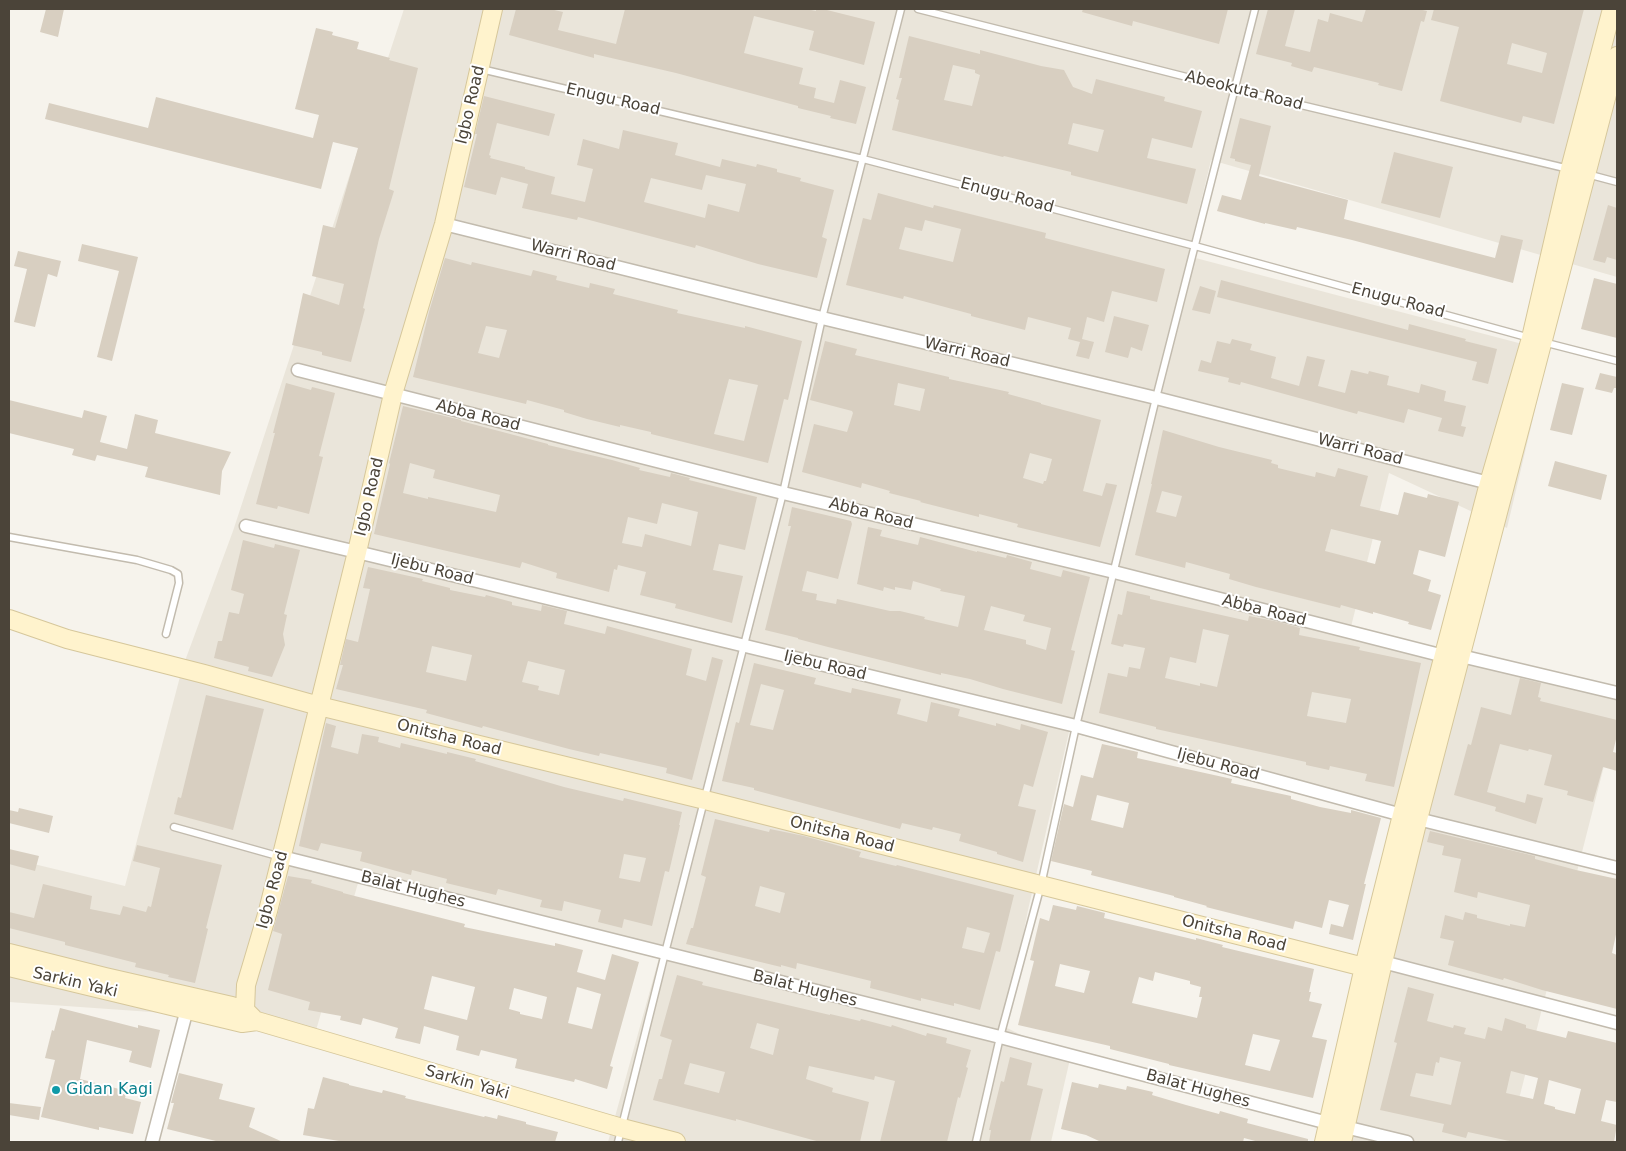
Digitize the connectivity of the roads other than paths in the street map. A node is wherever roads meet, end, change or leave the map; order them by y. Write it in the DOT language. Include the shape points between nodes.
graph roads {
  1 [pos="493,9"];
  2 [pos="901,9"];
  3 [pos="918,9"];
  4 [pos="1255,9"];
  5 [pos="1612,9"];
  6 [pos="1617,56"];
  7 [pos="479,69"];
  8 [pos="1234,89"];
  9 [pos="863,159"];
  10 [pos="1578,171"];
  11 [pos="1617,182"];
  12 [pos="444,224"];
  13 [pos="1195,246"];
  14 [pos="822,318"];
  15 [pos="1537,340"];
  16 [pos="1617,361"];
  17 [pos="298,370"];
  18 [pos="393,394"];
  19 [pos="1156,398"];
  20 [pos="1489,483"];
  21 [pos="784,493"];
  22 [pos="246,526"];
  23 [pos="9,537"];
  24 [pos="357,552"];
  25 [pos="1114,572"];
  26 [pos="9,619"];
  27 [pos="166,634"];
  28 [pos="744,647"];
  29 [pos="1452,656"];
  30 [pos="1617,693"];
  31 [pos="319,706"];
  32 [pos="1076,726"];
  33 [pos="705,800"];
  34 [pos="1410,817"];
  35 [pos="174,827"];
  36 [pos="282,857"];
  37 [pos="1617,868"];
  38 [pos="1041,885"];
  39 [pos="9,953"];
  40 [pos="665,953"];
  41 [pos="1383,962"];
  42 [pos="9,967"];
  43 [pos="1364,967"];
  44 [pos="188,1009"];
  45 [pos="241,1016"];
  46 [pos="1617,1023"];
  47 [pos="1000,1037"];
  48 [pos="1338,1131"];
  49 [pos="620,1135"];
  50 [pos="152,1142"];
  51 [pos="676,1142"];
  52 [pos="976,1142"];
  53 [pos="1324,1142"];
  54 [pos="1407,1142"];
  1 -- 7 [label="street, Igbo Road"];
  2 -- 9 [label="lane"];
  3 -- 8 [label="lane, Abeokuta Road"];
  4 -- 8 [label="lane"];
  5 -- 10 [label="street"];
  6 -- 10 [label="street"];
  7 -- 9 [label="lane, Enugu Road"];
  7 -- 12 [label="street, Igbo Road"];
  8 -- 10 [label="lane, Abeokuta Road"];
  8 -- 13 [label="lane"];
  9 -- 13 [label="lane, Enugu Road"];
  9 -- 14 [label="lane"];
  10 -- 11 [label="lane, Abeokuta Road"];
  10 -- 15 [label="street"];
  12 -- 14 [label="street, Warri Road"];
  12 -- 18 [label="street, Igbo Road"];
  13 -- 15 [label="lane, Enugu Road"];
  13 -- 19 [label="lane"];
  14 -- 19 [label="street, Warri Road"];
  14 -- 21 [label="lane"];
  15 -- 16 [label="lane, Enugu Road"];
  15 -- 20 [label="street"];
  15 -- 29 [label="street"];
  17 -- 18 [label="street, Abba Road"];
  18 -- 21 [label="street, Abba Road"];
  18 -- 24 [label="street, Igbo Road"];
  19 -- 20 [label="street, Warri Road"];
  19 -- 25 [label="lane"];
  20 -- 29 [label="street"];
  21 -- 25 [label="street, Abba Road"];
  21 -- 28 [label="lane"];
  22 -- 24 [label="street, Ijebu Road"];
  23 -- 27 [label="lane" via="136,560 178,574 179,583"];
  24 -- 28 [label="street, Ijebu Road"];
  24 -- 31 [label="street, Igbo Road"];
  25 -- 29 [label="street, Abba Road"];
  25 -- 32 [label="lane"];
  26 -- 31 [label="street, Onitsha Road" via="66,639"];
  28 -- 32 [label="street, Ijebu Road"];
  28 -- 33 [label="lane"];
  29 -- 30 [label="street, Abba Road"];
  29 -- 34 [label="street"];
  31 -- 33 [label="street, Onitsha Road"];
  31 -- 36 [label="street, Igbo Road"];
  32 -- 34 [label="street, Ijebu Road"];
  32 -- 38 [label="lane"];
  33 -- 38 [label="street, Onitsha Road"];
  33 -- 40 [label="lane"];
  34 -- 37 [label="street, Ijebu Road"];
  34 -- 41 [label="street"];
  34 -- 43 [label="street"];
  35 -- 36 [label="lane"];
  36 -- 40 [label="street, Balat Hughes"];
  36 -- 45 [label="street, Igbo Road" via="246,984"];
  38 -- 43 [label="street, Onitsha Road"];
  38 -- 47 [label="lane"];
  39 -- 45 [label="street"];
  40 -- 47 [label="street, Balat Hughes"];
  40 -- 49 [label="lane"];
  41 -- 46 [label="street"];
  41 -- 48 [label="street"];
  42 -- 44 [label="street, Sarkin Yaki"];
  43 -- 48 [label="street"];
  44 -- 45 [label="street, Sarkin Yaki"];
  44 -- 50 [label="street"];
  45 -- 49 [label="street, Sarkin Yaki"];
  47 -- 48 [label="street, Balat Hughes"];
  47 -- 52 [label="lane"];
  48 -- 53 [label="street"];
  48 -- 54 [label="street, Balat Hughes"];
  49 -- 51 [label="street, Sarkin Yaki"];
}
